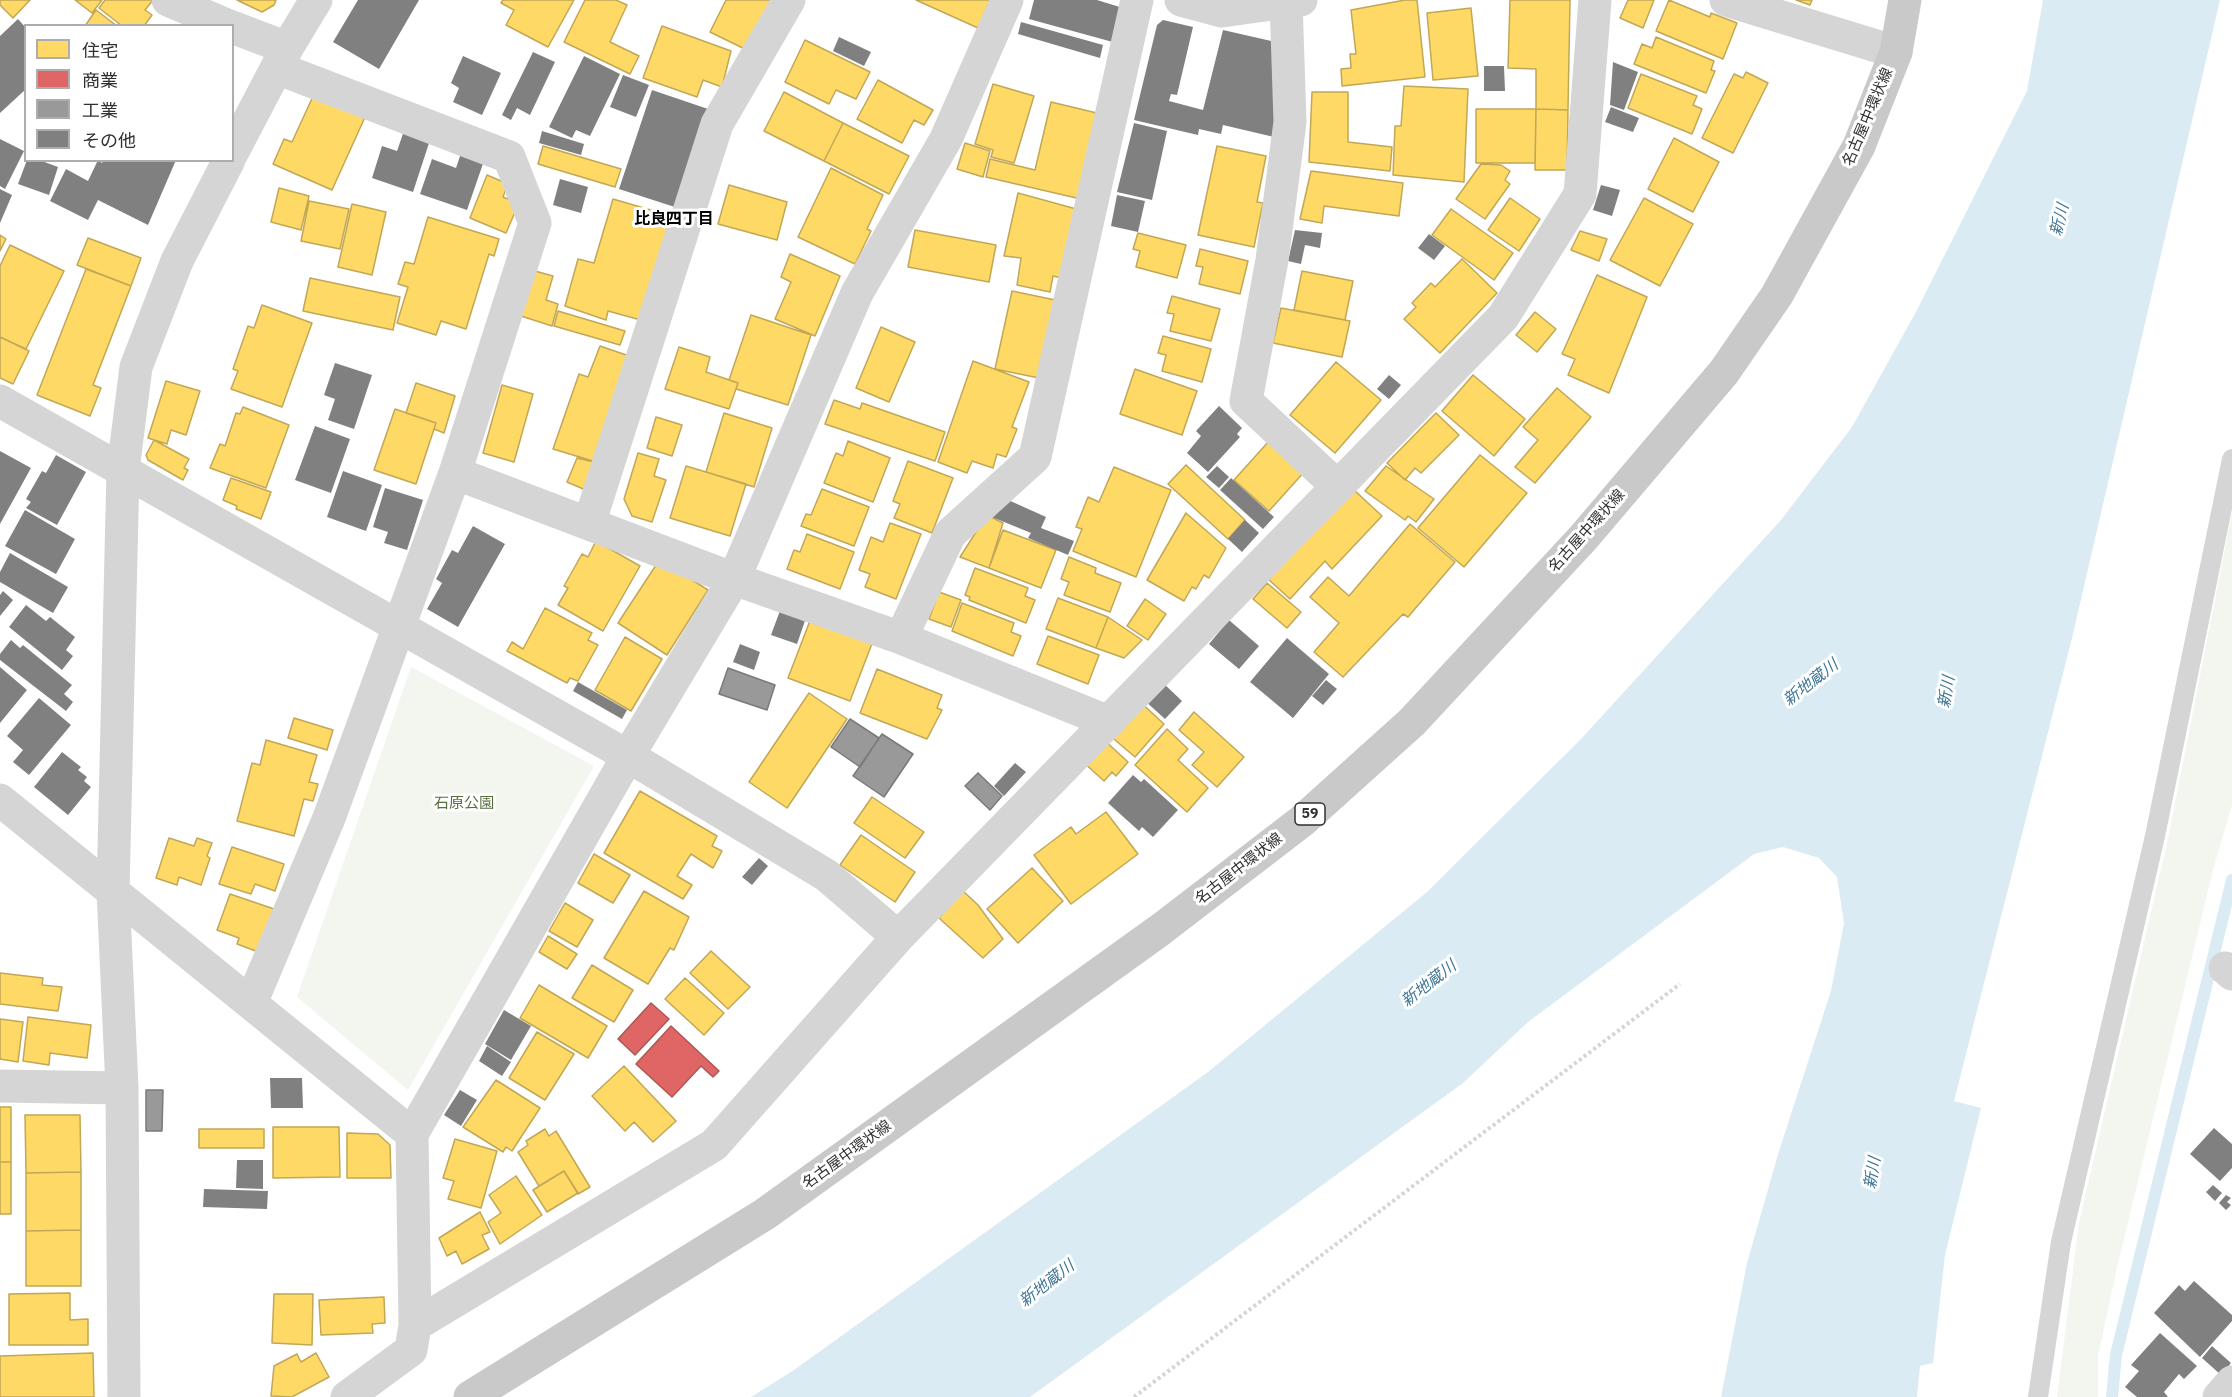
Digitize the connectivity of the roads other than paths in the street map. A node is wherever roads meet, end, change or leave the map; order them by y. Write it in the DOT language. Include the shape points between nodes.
graph roads {
  1 [pos="168,0"];
  2 [pos="316,0"];
  3 [pos="789,0"];
  4 [pos="1007,0"];
  5 [pos="1137,0"];
  6 [pos="1181,0"];
  7 [pos="1595,0"];
  8 [pos="1726,0"];
  9 [pos="1905,0"];
  10 [pos="1291,1"];
  11 [pos="226,24"];
  12 [pos="234,28"];
  13 [pos="1896,52"];
  14 [pos="282,58"];
  15 [pos="234,149"];
  16 [pos="228,162"];
  17 [pos="0,401"];
  18 [pos="2232,459"];
  19 [pos="123,470"];
  20 [pos="455,473"];
  21 [pos="1338,487"];
  22 [pos="589,524"];
  23 [pos="734,579"];
  24 [pos="398,625"];
  25 [pos="901,638"];
  26 [pos="1109,722"];
  27 [pos="628,756"];
  28 [pos="0,800"];
  29 [pos="113,891"];
  30 [pos="898,937"];
  31 [pos="251,1003"];
  32 [pos="0,1086"];
  33 [pos="122,1088"];
  34 [pos="412,1134"];
  35 [pos="415,1325"];
  36 [pos="2232,1382"];
  37 [pos="124,1397"];
  38 [pos="347,1397"];
  39 [pos="471,1397"];
  40 [pos="2038,1397"];
  41 [pos="2219,1397"];
  1 -- 11 [label="street"];
  2 -- 14 [label="street"];
  3 -- 22 [label="street" via="717,124"];
  4 -- 23 [label="street" via="946,139 857,292"];
  5 -- 25 [label="street" via="1035,457 950,534"];
  6 -- 10 [label="street" via="1222,11"];
  7 -- 21 [label="street" via="1580,194 1503,317"];
  8 -- 13 [label="street"];
  9 -- 13 [label="main road, 名古屋中環状線 / 59"];
  10 -- 21 [label="street" via="1290,122 1272,261 1245,401"];
  12 -- 14 [label="street"];
  13 -- 39 [label="main road, 名古屋中環状線 / 59" via="1858,146 1777,296 1724,372 1583,538 1412,722 1302,821 1112,965 765,1214"];
  14 -- 15 [label="street"];
  14 -- 20 [label="street" via="509,157 535,223"];
  16 -- 19 [label="street" via="177,261 136,368"];
  17 -- 19 [label="street"];
  18 -- 40 [label="lane" via="2155,836 2061,1242"];
  19 -- 24 [label="street"];
  19 -- 29 [label="street"];
  20 -- 22 [label="street"];
  20 -- 24 [label="street"];
  21 -- 26 [label="street"];
  22 -- 23 [label="street"];
  23 -- 25 [label="street"];
  23 -- 27 [label="street"];
  24 -- 27 [label="street"];
  24 -- 31 [label="street" via="329,818"];
  25 -- 26 [label="street"];
  26 -- 30 [label="street"];
  27 -- 30 [label="street" via="826,875"];
  27 -- 34 [label="street"];
  28 -- 29 [label="street"];
  29 -- 31 [label="street"];
  29 -- 33 [label="street"];
  30 -- 35 [label="street" via="714,1145"];
  31 -- 34 [label="street"];
  32 -- 33 [label="street"];
  33 -- 37 [label="street"];
  34 -- 35 [label="street"];
  35 -- 38 [label="street" via="411,1350"];
  36 -- 41 [label="street"];
}
